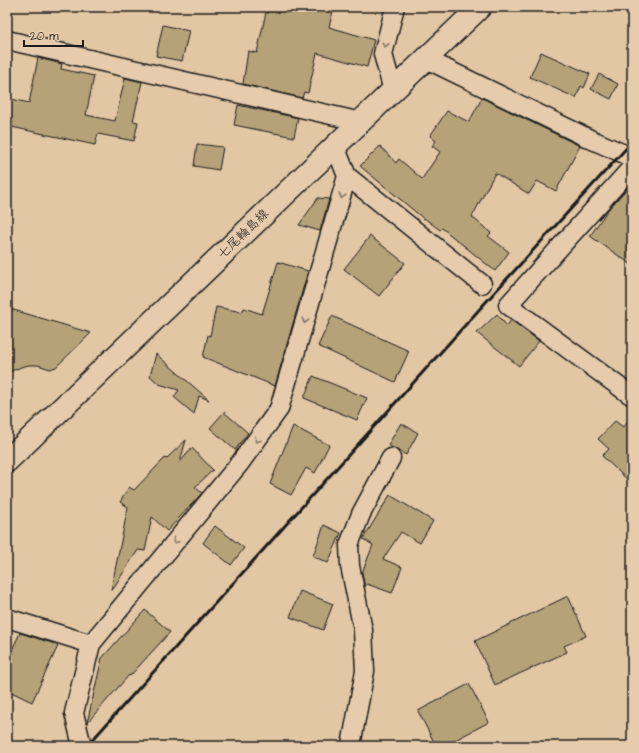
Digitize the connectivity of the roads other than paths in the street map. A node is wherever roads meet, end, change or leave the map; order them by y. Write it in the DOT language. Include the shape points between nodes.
graph roads {
  1 [pos="395,7"];
  2 [pos="480,7"];
  3 [pos="7,40"];
  4 [pos="426,59"];
  5 [pos="393,91"];
  6 [pos="361,122"];
  7 [pos="335,146"];
  8 [pos="632,159"];
  9 [pos="632,167"];
  10 [pos="347,176"];
  11 [pos="482,284"];
  12 [pos="632,396"];
  13 [pos="391,458"];
  14 [pos="7,461"];
  15 [pos="7,618"];
  16 [pos="91,644"];
  17 [pos="82,746"];
  18 [pos="350,746"];
  1 -- 5 [label="street, one-way" via="383,54"];
  2 -- 4 [label="main road, 七尾輪島線"];
  3 -- 6 [label="street"];
  4 -- 5 [label="main road, 七尾輪島線"];
  4 -- 8 [label="street"];
  5 -- 6 [label="main road, 七尾輪島線"];
  6 -- 7 [label="main road, 七尾輪島線"];
  7 -- 10 [label="street"];
  7 -- 14 [label="main road, 七尾輪島線"];
  9 -- 12 [label="street" via="508,304"];
  10 -- 11 [label="street"];
  10 -- 16 [label="street, one-way" via="279,409 240,463"];
  13 -- 18 [label="street" via="361,514 349,545 350,566 363,630 365,671"];
  15 -- 16 [label="street"];
  16 -- 17 [label="street" via="74,713"];
}
